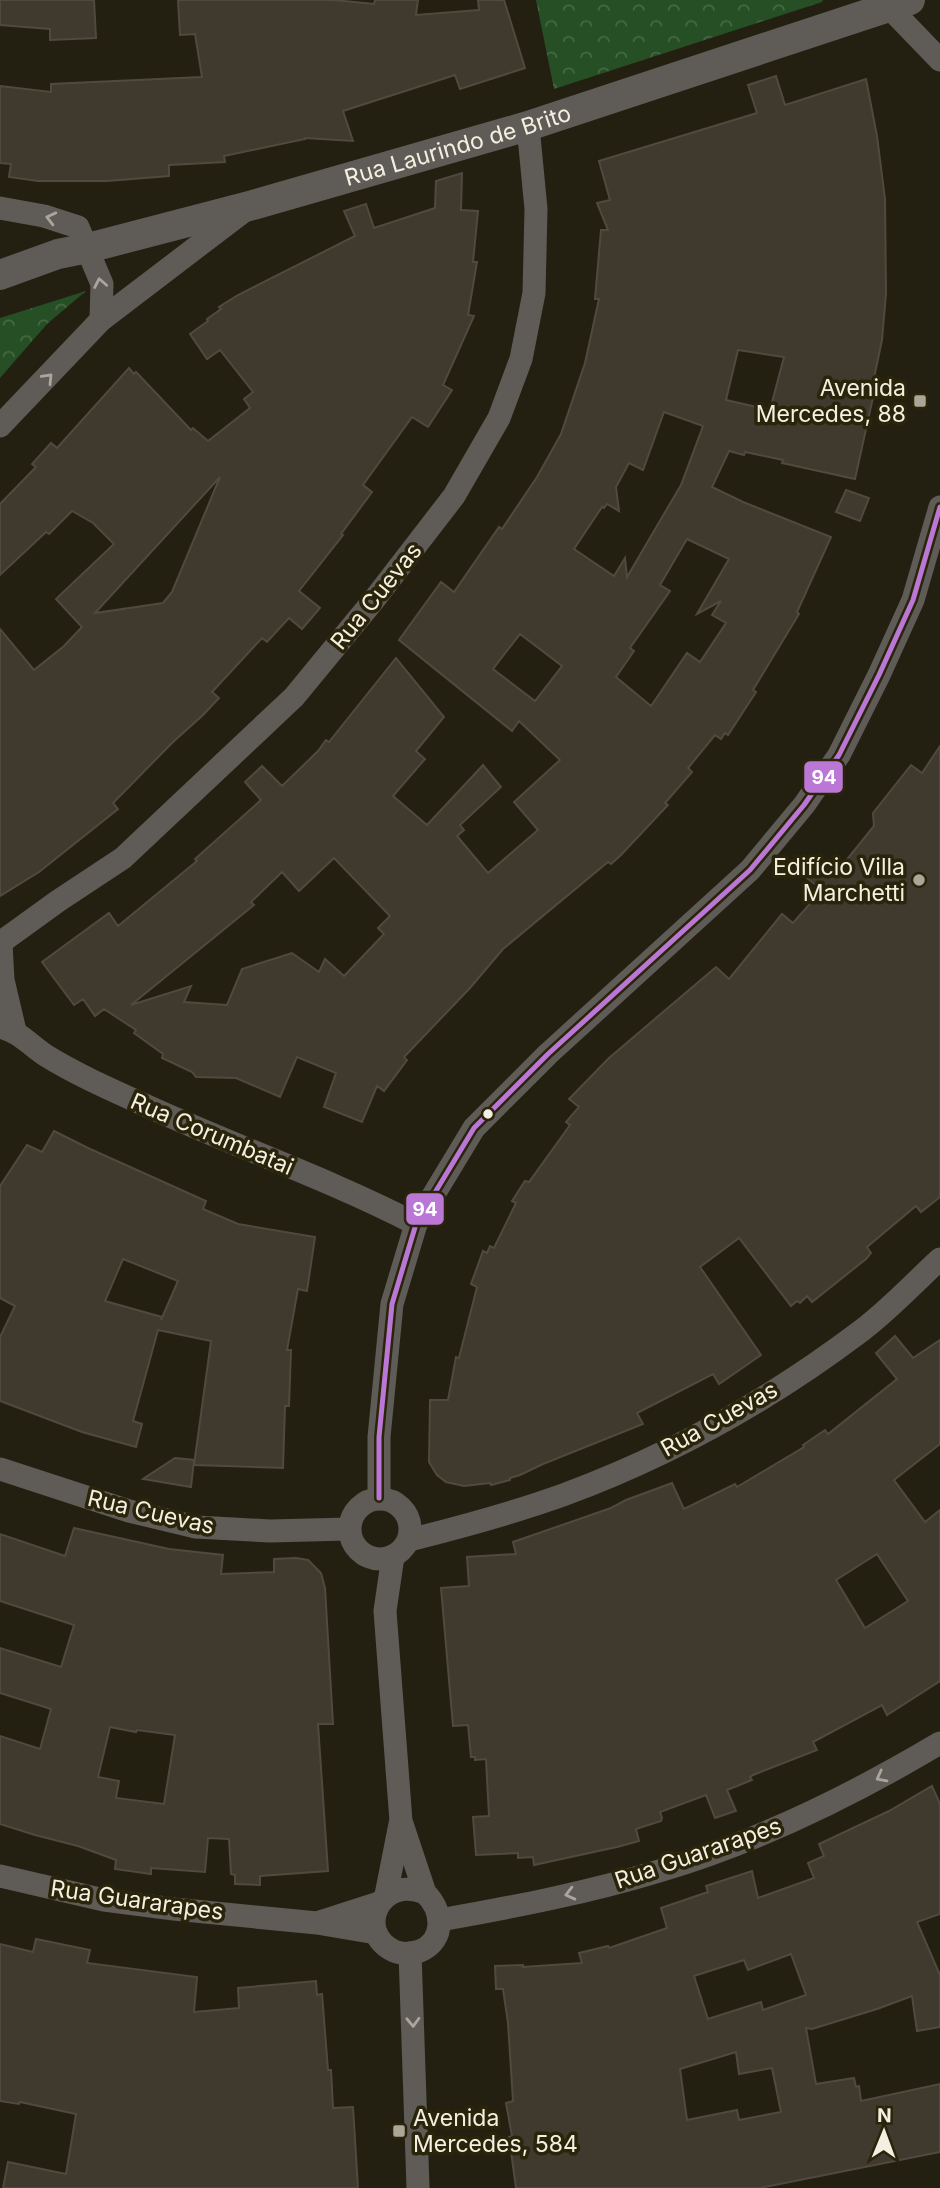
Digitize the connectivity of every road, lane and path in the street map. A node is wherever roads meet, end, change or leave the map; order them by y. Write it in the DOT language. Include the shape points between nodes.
graph roads {
  1 [pos="897,7"];
  2 [pos="857,9"];
  3 [pos="940,60"];
  4 [pos="528,126"];
  5 [pos="253,205"];
  6 [pos="0,208"];
  7 [pos="88,248"];
  8 [pos="0,275"];
  9 [pos="101,320"];
  10 [pos="0,426"];
  11 [pos="940,507"];
  12 [pos="1,943"];
  13 [pos="7,1029"];
  14 [pos="416,1224"];
  15 [pos="940,1259"];
  16 [pos="0,1469"];
  17 [pos="380,1498"];
  18 [pos="408,1516"];
  19 [pos="468,1525"];
  20 [pos="349,1529"];
  21 [pos="409,1540"];
  22 [pos="393,1556"];
  23 [pos="369,1557"];
  24 [pos="385,1611"];
  25 [pos="940,1743"];
  26 [pos="401,1821"];
  27 [pos="0,1876"];
  28 [pos="425,1894"];
  29 [pos="383,1899"];
  30 [pos="440,1920"];
  31 [pos="317,1923"];
  32 [pos="376,1933"];
  33 [pos="410,1953"];
  34 [pos="418,2188"];
  1 -- 2 [label="street, Rua Laurindo de Brito"];
  1 -- 3 [label="street"];
  2 -- 4 [label="street, Rua Laurindo de Brito"];
  4 -- 5 [label="street, Rua Laurindo de Brito"];
  4 -- 12 [label="street, Rua Cuevas" via="536,209 534,292 521,359 499,418 454,496 294,696 123,858"];
  5 -- 7 [label="street, Rua Laurindo de Brito"];
  5 -- 9 [label="street"];
  7 -- 6 [label="street, one-way" via="78,227 71,223"];
  7 -- 8 [label="street, Rua Laurindo de Brito"];
  9 -- 7 [label="street, one-way" via="102,284"];
  10 -- 9 [label="street, one-way"];
  11 -- 14 [label="street" via="913,600 885,662 839,755 804,805 750,870 474,1128"];
  12 -- 13 [label="street, Rua Corumbatai"];
  13 -- 14 [label="street, Rua Corumbatai" via="105,1087"];
  14 -- 17 [label="street" via="392,1304 379,1437"];
  15 -- 19 [label="street, Rua Cuevas" via="863,1330 761,1401 604,1479"];
  16 -- 20 [label="street, Rua Cuevas" via="129,1511 196,1527"];
  17 -- 18 [label="street" via="401,1506"];
  17 -- 20 [label="street" via="358,1507"];
  18 -- 19 [label="street, Rua Cuevas"];
  18 -- 21 [label="street"];
  19 -- 21 [label="street, Rua Cuevas"];
  20 -- 23 [label="street" via="359,1551"];
  21 -- 22 [label="street"];
  22 -- 23 [label="street"];
  22 -- 24 [label="street"];
  23 -- 24 [label="street"];
  24 -- 26 [label="street"];
  25 -- 30 [label="street, Rua Guararapes, one-way" via="805,1816 672,1867 528,1904"];
  26 -- 28 [label="street"];
  26 -- 29 [label="street"];
  27 -- 31 [label="street, Rua Guararapes" via="104,1900"];
  28 -- 29 [label="street" via="406,1888"];
  28 -- 30 [label="street" via="438,1909"];
  29 -- 31 [label="street, Rua Guararapes"];
  29 -- 32 [label="street" via="374,1923"];
  30 -- 33 [label="street" via="428,1946"];
  31 -- 32 [label="street, Rua Guararapes"];
  32 -- 33 [label="street" via="390,1949"];
  33 -- 34 [label="street, one-way"];
}
